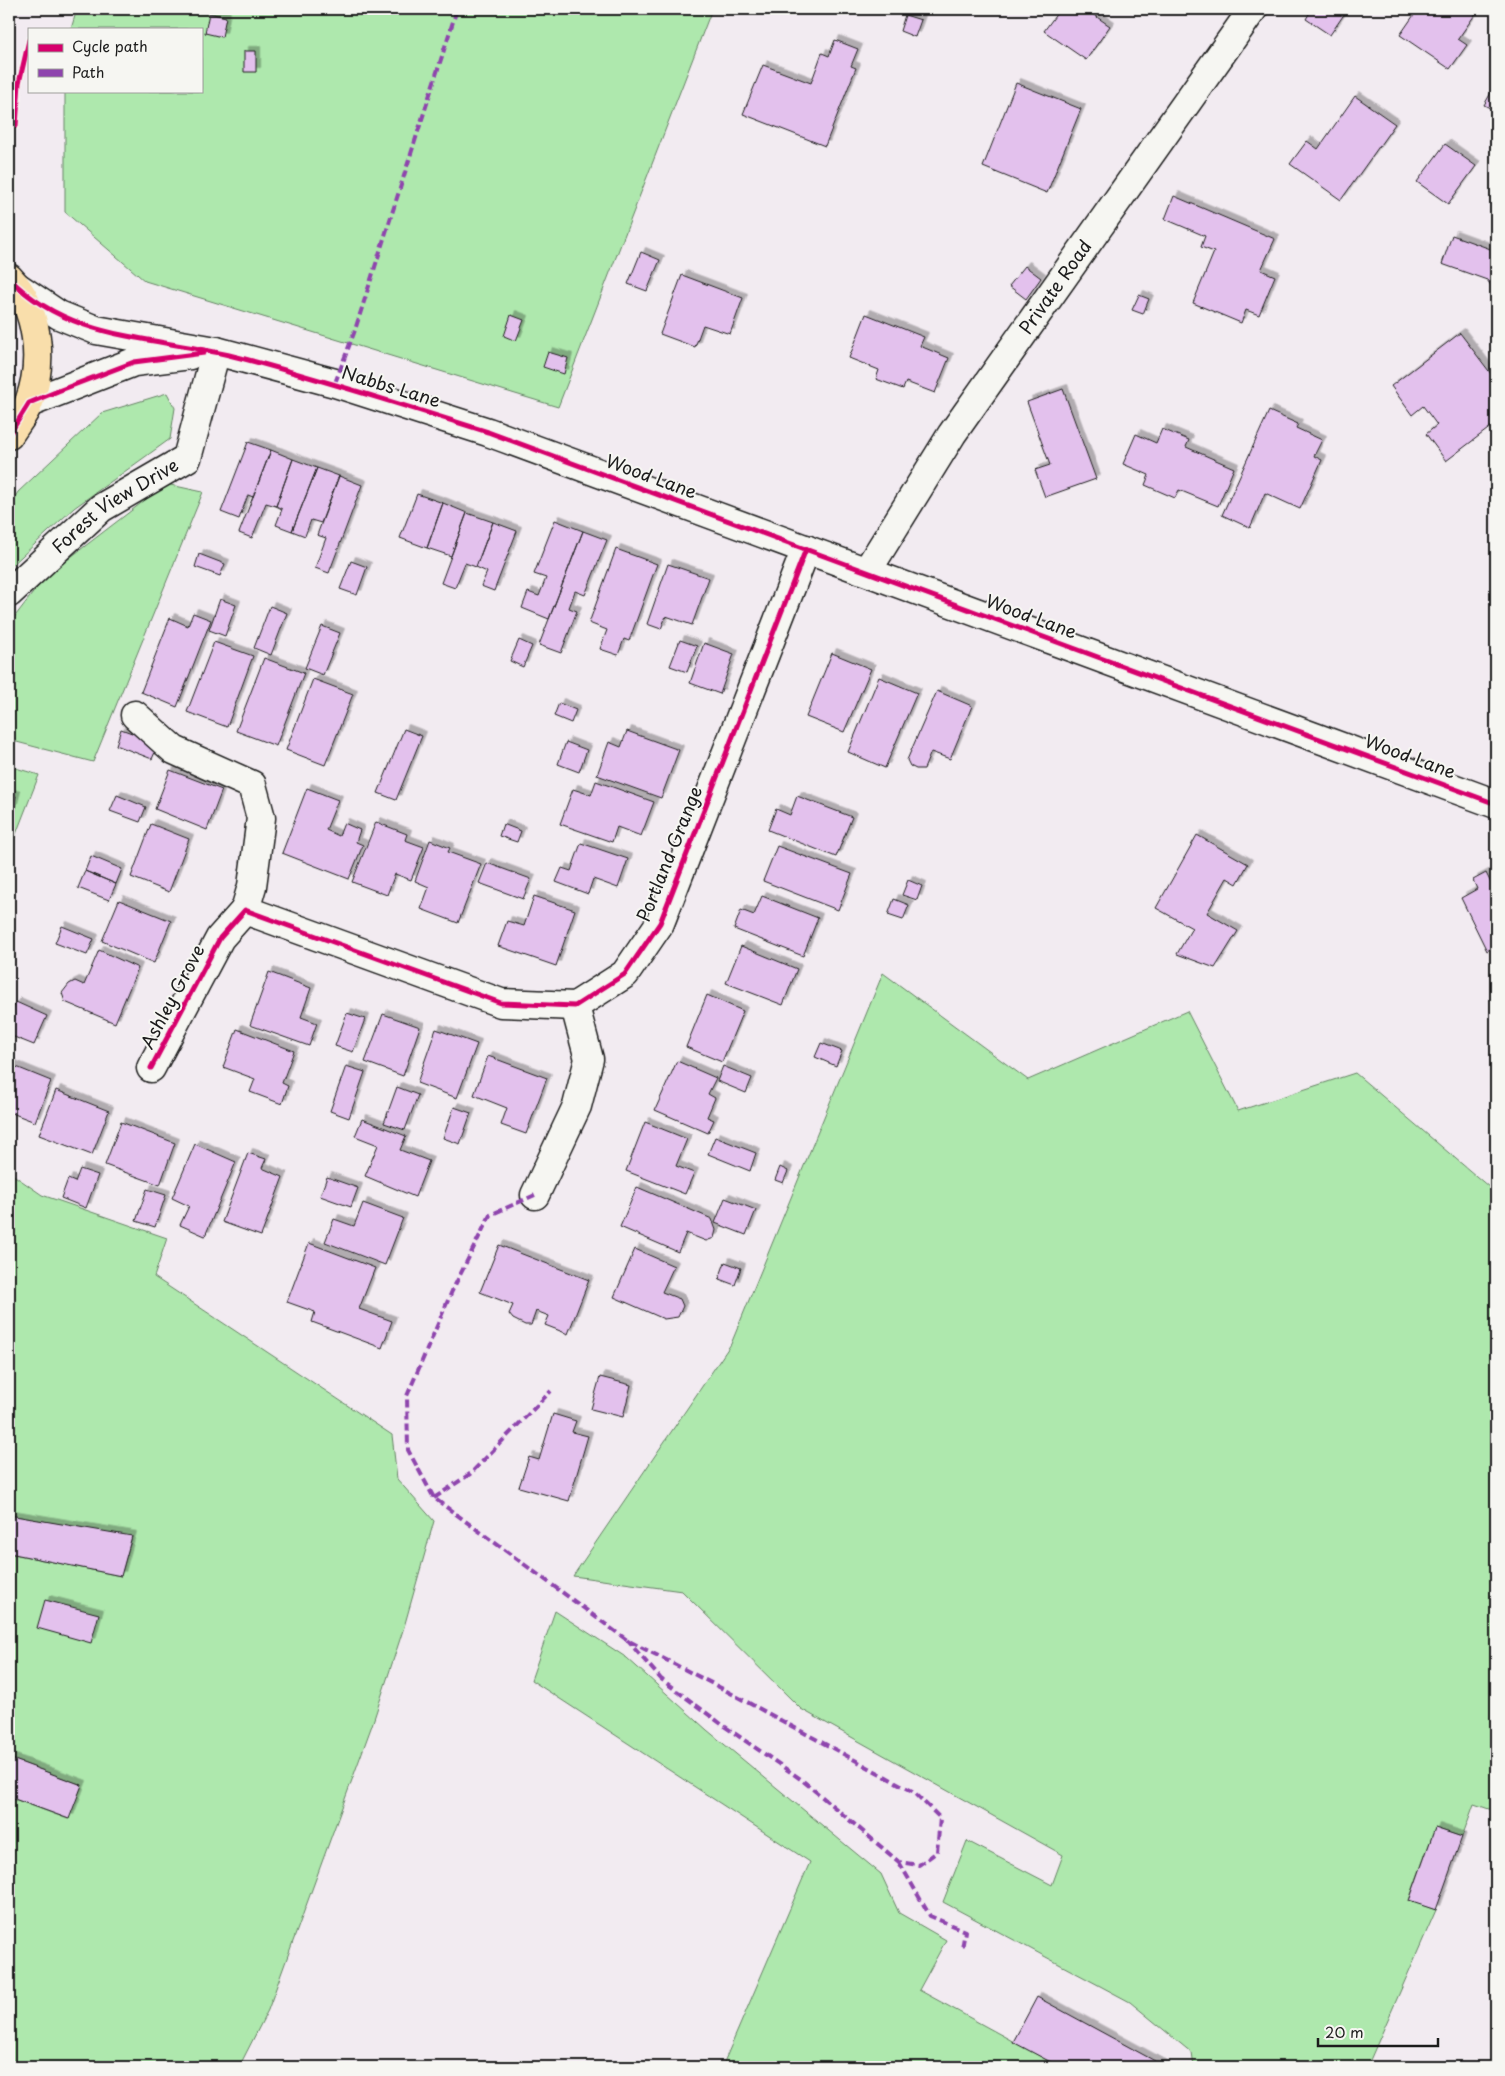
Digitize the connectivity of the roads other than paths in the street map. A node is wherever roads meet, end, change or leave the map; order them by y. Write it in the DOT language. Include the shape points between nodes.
graph roads {
  1 [pos="1252,9"];
  2 [pos="12,282"];
  3 [pos="216,351"];
  4 [pos="29,403"];
  5 [pos="9,435"];
  6 [pos="555,456"];
  7 [pos="806,549"];
  8 [pos="867,571"];
  9 [pos="9,593"];
  10 [pos="135,715"];
  11 [pos="1496,804"];
  12 [pos="246,910"];
  13 [pos="574,1006"];
  14 [pos="151,1068"];
  15 [pos="535,1195"];
  1 -- 8 [label="street, Private Road" via="952,434"];
  2 -- 3 [label="street, Nabbs Lane" via="59,315 96,330"];
  2 -- 4 [label="main road" via="33,322 38,361"];
  3 -- 4 [label="street, Nabbs Lane" via="134,362"];
  3 -- 6 [label="street, Nabbs Lane" via="335,383"];
  3 -- 9 [label="street, Forest View Drive" via="188,458 101,508"];
  4 -- 5 [label="main road"];
  6 -- 7 [label="street, Wood Lane"];
  7 -- 8 [label="street, Wood Lane"];
  7 -- 13 [label="street, Portland Grange" via="660,923 625,974"];
  8 -- 11 [label="street, Wood Lane"];
  10 -- 12 [label="street" via="174,750 252,785 261,818"];
  12 -- 13 [label="street" via="502,1004"];
  12 -- 14 [label="street, Ashley Grove" via="220,938"];
  13 -- 15 [label="street" via="589,1059 577,1106"];
}
